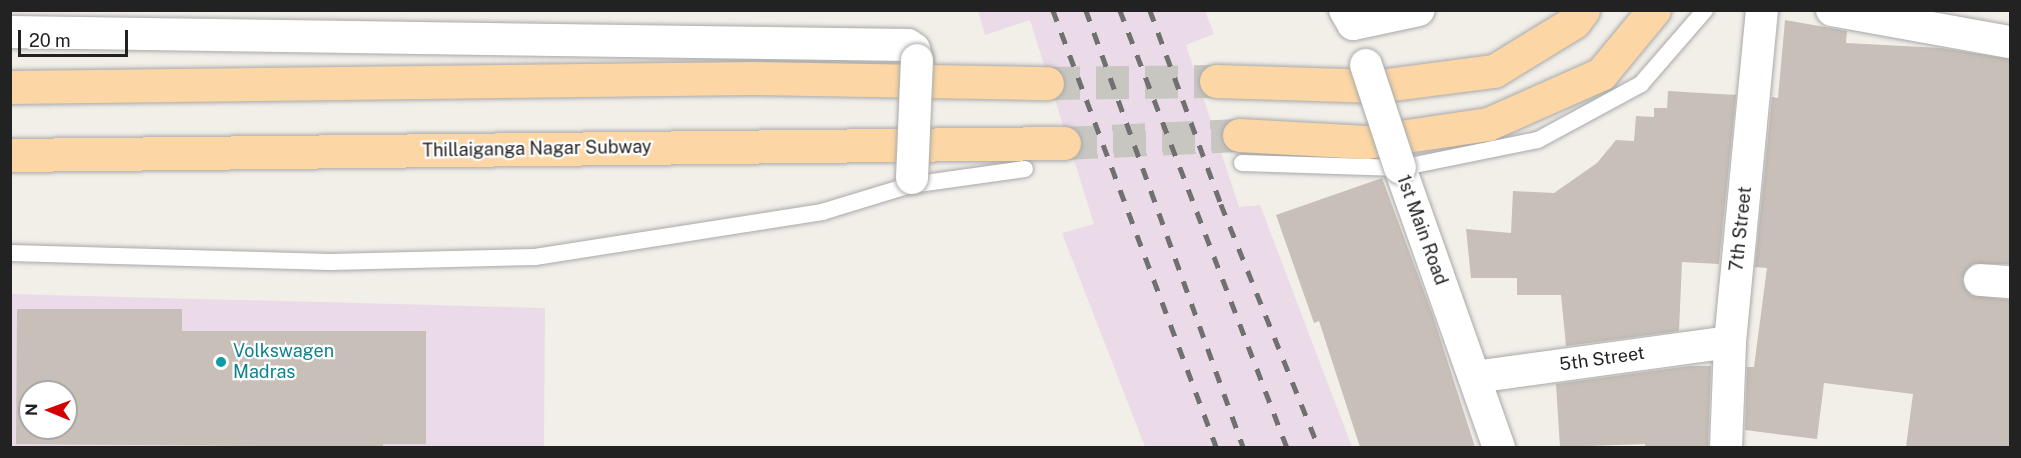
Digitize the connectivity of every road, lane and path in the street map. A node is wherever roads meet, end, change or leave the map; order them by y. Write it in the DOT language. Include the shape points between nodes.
graph roads {
  1 [pos="1419,10"];
  2 [pos="1583,10"];
  3 [pos="1654,10"];
  4 [pos="1705,10"];
  5 [pos="1762,10"];
  6 [pos="1832,10"];
  7 [pos="1350,15"];
  8 [pos="1972,22"];
  9 [pos="10,32"];
  10 [pos="2010,42"];
  11 [pos="1216,81"];
  12 [pos="1047,83"];
  13 [pos="10,87"];
  14 [pos="1064,143"];
  15 [pos="1241,149"];
  16 [pos="10,155"];
  17 [pos="1400,168"];
  18 [pos="1025,169"];
  19 [pos="911,181"];
  20 [pos="10,253"];
  21 [pos="1980,280"];
  22 [pos="2010,282"];
  23 [pos="1730,342"];
  24 [pos="1475,377"];
  25 [pos="1499,447"];
  26 [pos="1726,447"];
  1 -- 7 [label="street"];
  2 -- 11 [label="main road" via="1574,22 1494,71 1378,86"];
  3 -- 15 [label="main road" via="1601,74 1488,124 1366,142"];
  4 -- 17 [label="lane" via="1641,84 1538,141"];
  5 -- 23 [label="street, 7th Street"];
  6 -- 8 [label="street"];
  7 -- 17 [label="street, 1st Main Road, bridge"];
  8 -- 10 [label="street"];
  9 -- 19 [label="street, bridge" via="908,45 914,48 917,60"];
  12 -- 13 [label="main road" via="753,78"];
  14 -- 16 [label="main road, Thillaiganga Nagar Subway"];
  15 -- 17 [label="lane"];
  17 -- 24 [label="street, 1st Main Road"];
  18 -- 19 [label="lane"];
  19 -- 20 [label="lane" via="822,212 535,257 331,262"];
  21 -- 22 [label="street"];
  23 -- 24 [label="street, 5th Street"];
  23 -- 26 [label="street, 7th Street"];
  24 -- 25 [label="street, 1st Main Road"];
}
